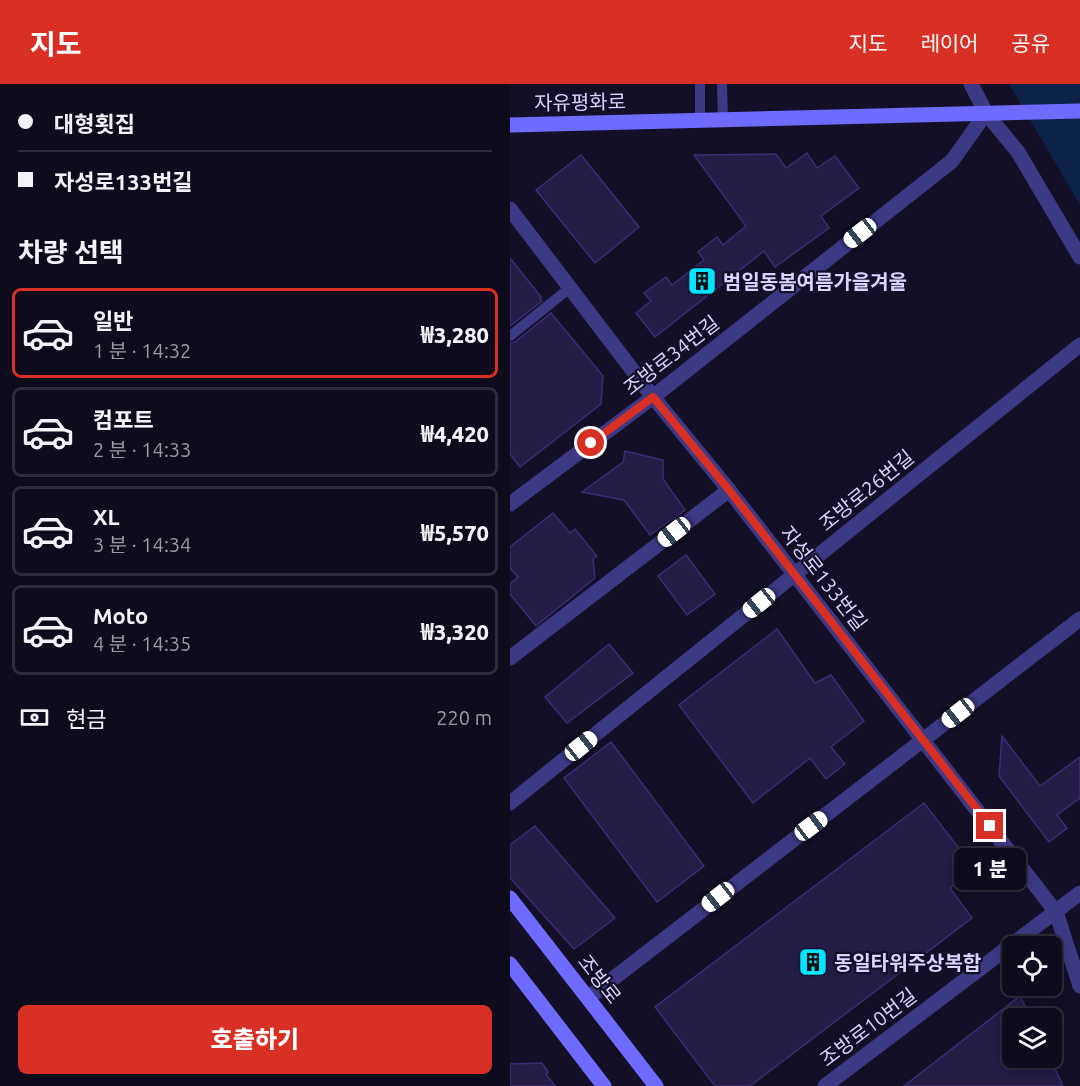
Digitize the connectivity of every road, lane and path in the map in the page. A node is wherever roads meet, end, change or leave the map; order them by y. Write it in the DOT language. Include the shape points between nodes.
graph roads {
  1 [pos="700,84"];
  2 [pos="722,84"];
  3 [pos="971,84"];
  4 [pos="1080,111"];
  5 [pos="986,113"];
  6 [pos="700,120"];
  7 [pos="723,120"];
  8 [pos="510,125"];
  9 [pos="510,209"];
  10 [pos="1080,257"];
  11 [pos="571,287"];
  12 [pos="510,336"];
  13 [pos="1080,345"];
  14 [pos="653,397"];
  15 [pos="729,490"];
  16 [pos="510,504"];
  17 [pos="794,575"];
  18 [pos="1080,619"];
  19 [pos="510,658"];
  20 [pos="923,740"];
  21 [pos="510,803"];
  22 [pos="1080,893"];
  23 [pos="510,898"];
  24 [pos="1056,912"];
  25 [pos="510,964"];
  26 [pos="1080,986"];
  27 [pos="588,998"];
  28 [pos="604,1086"];
  29 [pos="656,1086"];
  30 [pos="825,1086"];
  1 -- 6 [label="lane"];
  2 -- 7 [label="lane"];
  3 -- 5 [label="street"];
  4 -- 5 [label="main road, 자유평화로"];
  5 -- 7 [label="main road, 자유평화로"];
  5 -- 10 [label="street" via="1018,152"];
  5 -- 14 [label="street, 조방로34번길" via="952,161"];
  6 -- 7 [label="main road, 자유평화로"];
  6 -- 8 [label="main road, 자유평화로"];
  9 -- 11 [label="street, 자성로133번길"];
  11 -- 12 [label="lane"];
  11 -- 14 [label="street, 자성로133번길"];
  13 -- 17 [label="street, 조방로26번길"];
  14 -- 15 [label="street, 자성로133번길"];
  14 -- 16 [label="street, 조방로34번길"];
  15 -- 17 [label="street, 자성로133번길"];
  15 -- 19 [label="street"];
  17 -- 20 [label="street, 자성로133번길"];
  17 -- 21 [label="street, 조방로26번길"];
  18 -- 20 [label="street"];
  20 -- 24 [label="street, 자성로133번길"];
  20 -- 27 [label="street"];
  22 -- 24 [label="street, 조방로10번길"];
  23 -- 27 [label="main road, 조방로"];
  24 -- 26 [label="street, 자성로133번길"];
  24 -- 30 [label="street, 조방로10번길"];
  25 -- 28 [label="main road"];
  27 -- 29 [label="main road, 조방로"];
}
